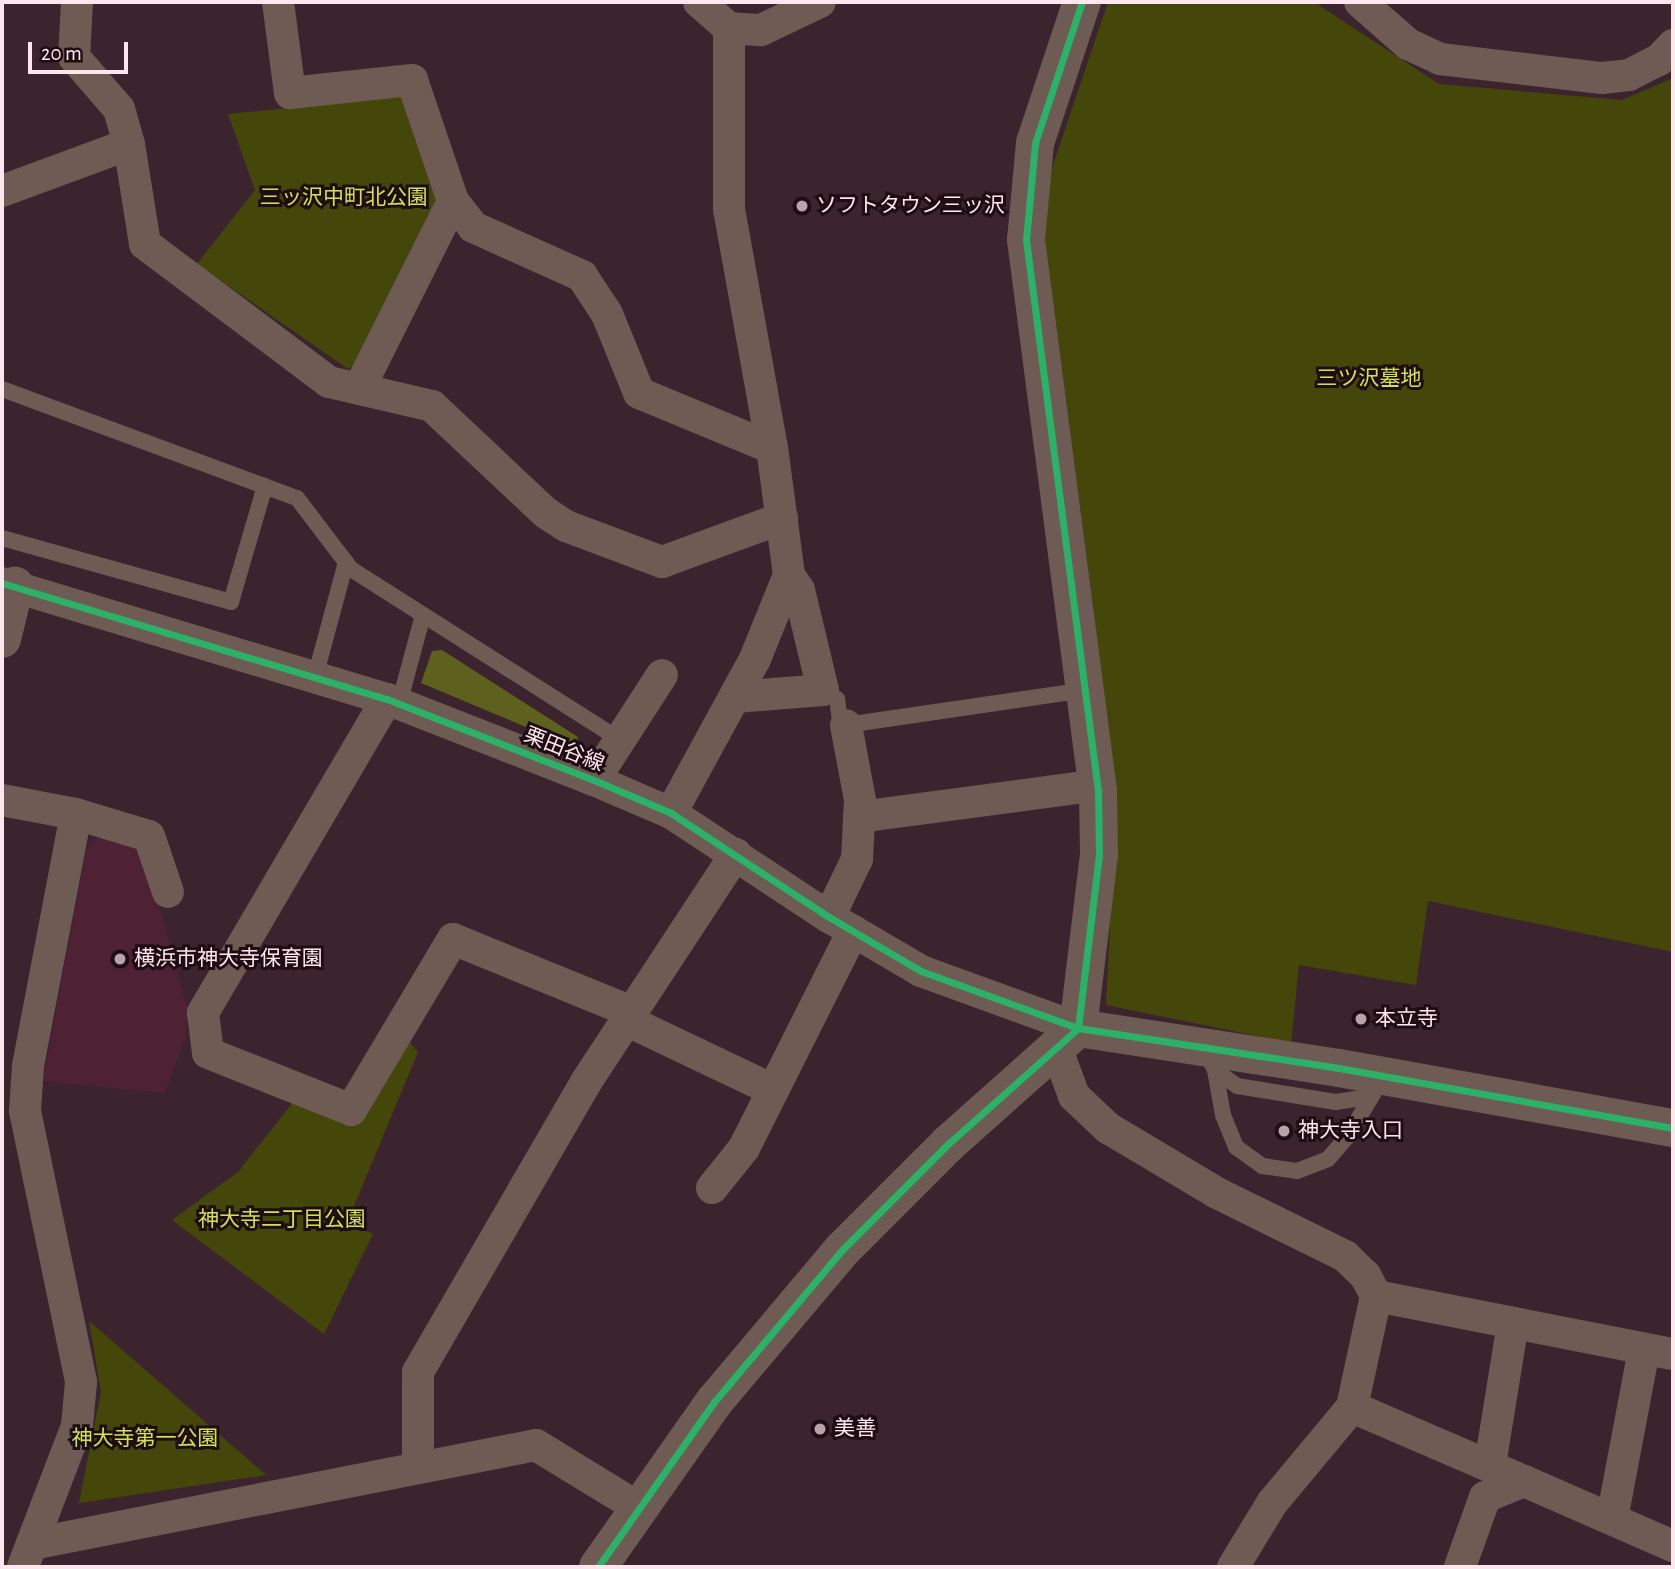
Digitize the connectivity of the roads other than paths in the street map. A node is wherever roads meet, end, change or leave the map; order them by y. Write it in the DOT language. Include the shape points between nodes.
graph roads {
  1 [pos="77,2"];
  2 [pos="278,2"];
  3 [pos="699,2"];
  4 [pos="820,2"];
  5 [pos="1082,2"];
  6 [pos="1360,2"];
  7 [pos="729,28"];
  8 [pos="1673,45"];
  9 [pos="129,144"];
  10 [pos="2,191"];
  11 [pos="453,201"];
  12 [pos="2,389"];
  13 [pos="359,389"];
  14 [pos="772,448"];
  15 [pos="265,486"];
  16 [pos="782,518"];
  17 [pos="2,538"];
  18 [pos="346,562"];
  19 [pos="789,575"];
  20 [pos="8,585"];
  21 [pos="423,615"];
  22 [pos="2,639"];
  23 [pos="662,675"];
  24 [pos="315,677"];
  25 [pos="823,690"];
  26 [pos="1086,690"];
  27 [pos="735,697"];
  28 [pos="393,701"];
  29 [pos="846,725"];
  30 [pos="620,740"];
  31 [pos="594,780"];
  32 [pos="1098,785"];
  33 [pos="2,800"];
  34 [pos="670,813"];
  35 [pos="76,814"];
  36 [pos="859,817"];
  37 [pos="736,854"];
  38 [pos="168,891"];
  39 [pos="841,924"];
  40 [pos="629,1016"];
  41 [pos="1067,1037"];
  42 [pos="1209,1059"];
  43 [pos="1378,1086"];
  44 [pos="773,1090"];
  45 [pos="1673,1128"];
  46 [pos="712,1188"];
  47 [pos="1376,1296"];
  48 [pos="1513,1322"];
  49 [pos="1658,1352"];
  50 [pos="1352,1407"];
  51 [pos="1490,1465"];
  52 [pos="418,1468"];
  53 [pos="1524,1481"];
  54 [pos="639,1508"];
  55 [pos="1612,1519"];
  56 [pos="1673,1546"];
  57 [pos="28,1555"];
  58 [pos="598,1567"];
  59 [pos="1233,1567"];
  60 [pos="1460,1567"];
  1 -- 9 [label="street" via="74,57 119,109"];
  2 -- 11 [label="street" via="290,93 412,80"];
  3 -- 7 [label="street"];
  4 -- 7 [label="street" via="761,30"];
  5 -- 26 [label="street" via="1035,143 1026,240"];
  6 -- 8 [label="street" via="1408,44 1440,59 1602,78 1629,75 1659,60"];
  7 -- 14 [label="street" via="729,210"];
  9 -- 10 [label="street"];
  9 -- 13 [label="street" via="145,244 329,382"];
  11 -- 13 [label="street"];
  11 -- 14 [label="street" via="473,227 582,276 607,314 639,393"];
  12 -- 15 [label="lane"];
  13 -- 16 [label="street" via="432,406 546,513 566,526 662,562"];
  14 -- 16 [label="street"];
  15 -- 17 [label="lane" via="231,602"];
  15 -- 18 [label="lane" via="297,498"];
  16 -- 19 [label="street"];
  18 -- 21 [label="lane"];
  18 -- 24 [label="lane"];
  19 -- 25 [label="street" via="799,590"];
  19 -- 27 [label="street"];
  20 -- 22 [label="street"];
  20 -- 24 [label="street, 栗田谷線"];
  21 -- 28 [label="lane"];
  21 -- 30 [label="lane"];
  23 -- 30 [label="street"];
  24 -- 28 [label="street, 栗田谷線"];
  25 -- 27 [label="street"];
  25 -- 29 [label="lane" via="836,699 840,720"];
  26 -- 29 [label="lane"];
  26 -- 32 [label="street"];
  27 -- 34 [label="street"];
  28 -- 31 [label="street, 栗田谷線"];
  28 -- 40 [label="street" via="203,1013 208,1053 351,1110 453,939"];
  29 -- 36 [label="street"];
  30 -- 31 [label="street"];
  31 -- 34 [label="street, 栗田谷線"];
  32 -- 36 [label="street"];
  32 -- 41 [label="street" via="1099,855"];
  33 -- 35 [label="street"];
  34 -- 37 [label="street, 栗田谷線"];
  35 -- 38 [label="street" via="149,836"];
  35 -- 57 [label="street" via="27,1066 25,1111 81,1382 77,1426"];
  36 -- 39 [label="street" via="857,859"];
  37 -- 39 [label="street, 栗田谷線"];
  37 -- 40 [label="street"];
  39 -- 41 [label="street, 栗田谷線" via="921,971"];
  39 -- 44 [label="street"];
  40 -- 44 [label="street"];
  40 -- 52 [label="street" via="418,1372"];
  41 -- 42 [label="street"];
  41 -- 47 [label="street" via="1074,1096 1108,1128 1217,1193 1345,1256 1365,1275"];
  41 -- 54 [label="street" via="948,1144 843,1249 714,1402"];
  42 -- 43 [label="street"];
  42 -- 43 [label="lane" via="1236,1147 1262,1166 1297,1171 1328,1159 1349,1136"];
  43 -- 45 [label="street"];
  44 -- 46 [label="street" via="744,1148"];
  47 -- 48 [label="street"];
  47 -- 50 [label="street"];
  48 -- 49 [label="street"];
  48 -- 51 [label="street"];
  49 -- 55 [label="street"];
  50 -- 51 [label="street"];
  50 -- 59 [label="street" via="1272,1503"];
  51 -- 53 [label="street"];
  52 -- 54 [label="street" via="536,1445"];
  52 -- 57 [label="street"];
  53 -- 55 [label="street"];
  53 -- 60 [label="street" via="1485,1497"];
  54 -- 58 [label="street"];
  55 -- 56 [label="street"];
}
